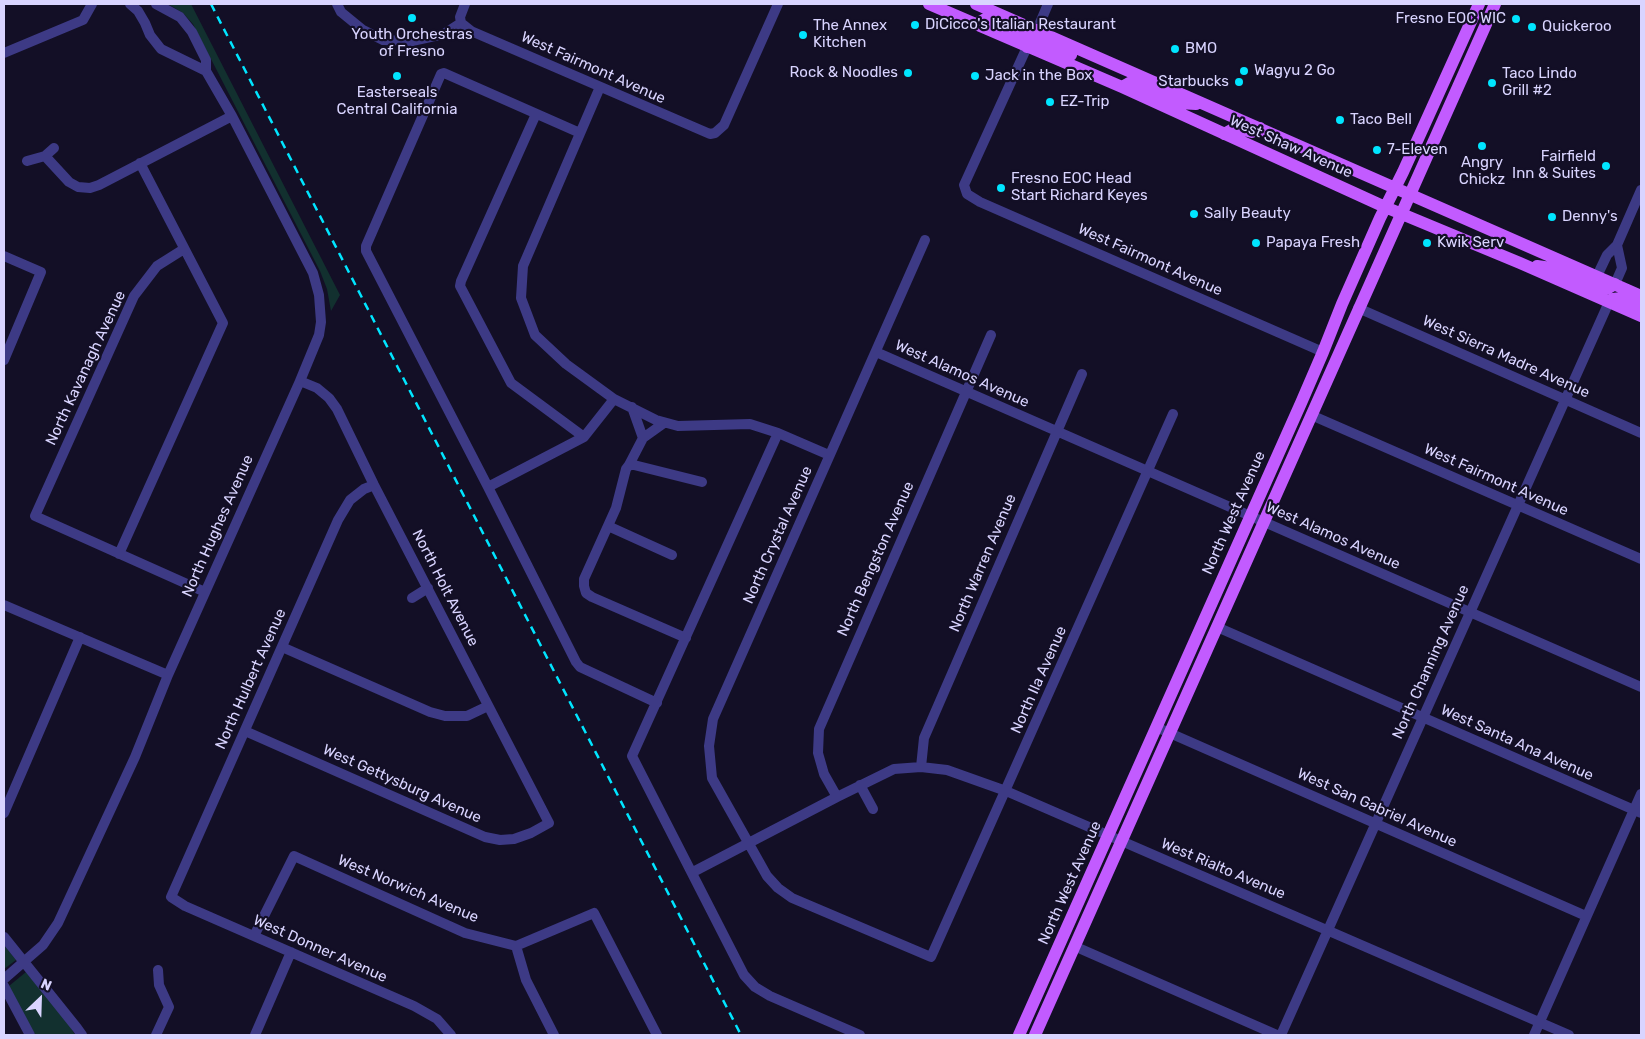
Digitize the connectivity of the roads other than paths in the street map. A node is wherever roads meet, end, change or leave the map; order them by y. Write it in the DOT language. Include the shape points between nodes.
graph roads {
  1 [pos="92,4"];
  2 [pos="156,4"];
  3 [pos="337,4"];
  4 [pos="465,4"];
  5 [pos="778,4"];
  6 [pos="929,4"];
  7 [pos="976,4"];
  8 [pos="1048,4"];
  9 [pos="1479,4"];
  10 [pos="1487,4"];
  11 [pos="1495,4"];
  12 [pos="137,6"];
  13 [pos="461,23"];
  14 [pos="976,24"];
  15 [pos="1037,30"];
  16 [pos="1027,47"];
  17 [pos="4,53"];
  18 [pos="1472,56"];
  19 [pos="1101,59"];
  20 [pos="206,71"];
  21 [pos="600,87"];
  22 [pos="1122,87"];
  23 [pos="1206,104"];
  24 [pos="536,114"];
  25 [pos="232,116"];
  26 [pos="1260,128"];
  27 [pos="580,133"];
  28 [pos="1224,134"];
  29 [pos="54,148"];
  30 [pos="45,156"];
  31 [pos="27,161"];
  32 [pos="140,163"];
  33 [pos="1395,187"];
  34 [pos="1641,190"];
  35 [pos="1410,194"];
  36 [pos="1385,207"];
  37 [pos="1401,214"];
  38 [pos="925,240"];
  39 [pos="1617,245"];
  40 [pos="184,249"];
  41 [pos="4,256"];
  42 [pos="1520,263"];
  43 [pos="1597,276"];
  44 [pos="1616,284"];
  45 [pos="1641,296"];
  46 [pos="1609,302"];
  47 [pos="1641,306"];
  48 [pos="1358,308"];
  49 [pos="1641,316"];
  50 [pos="991,335"];
  51 [pos="876,352"];
  52 [pos="1323,352"];
  53 [pos="4,360"];
  54 [pos="1082,374"];
  55 [pos="300,381"];
  56 [pos="966,391"];
  57 [pos="614,399"];
  58 [pos="1565,400"];
  59 [pos="632,407"];
  60 [pos="1173,414"];
  61 [pos="1311,415"];
  62 [pos="664,423"];
  63 [pos="1056,431"];
  64 [pos="778,433"];
  65 [pos="1641,433"];
  66 [pos="584,436"];
  67 [pos="643,438"];
  68 [pos="1300,440"];
  69 [pos="829,455"];
  70 [pos="629,466"];
  71 [pos="1148,471"];
  72 [pos="702,482"];
  73 [pos="374,484"];
  74 [pos="488,487"];
  75 [pos="1518,506"];
  76 [pos="1251,516"];
  77 [pos="1264,522"];
  78 [pos="608,526"];
  79 [pos="119,554"];
  80 [pos="672,555"];
  81 [pos="1641,559"];
  82 [pos="428,588"];
  83 [pos="205,592"];
  84 [pos="412,598"];
  85 [pos="4,605"];
  86 [pos="1470,612"];
  87 [pos="1217,627"];
  88 [pos="80,637"];
  89 [pos="686,638"];
  90 [pos="282,647"];
  91 [pos="168,675"];
  92 [pos="1641,687"];
  93 [pos="657,703"];
  94 [pos="488,706"];
  95 [pos="1422,718"];
  96 [pos="1156,727"];
  97 [pos="245,731"];
  98 [pos="1169,733"];
  99 [pos="921,767"];
  100 [pos="860,785"];
  101 [pos="1006,791"];
  102 [pos="1641,794"];
  103 [pos="837,797"];
  104 [pos="873,809"];
  105 [pos="1638,812"];
  106 [pos="4,813"];
  107 [pos="549,823"];
  108 [pos="1374,824"];
  109 [pos="1108,835"];
  110 [pos="1121,841"];
  111 [pos="750,844"];
  112 [pos="692,872"];
  113 [pos="171,898"];
  114 [pos="1586,916"];
  115 [pos="1327,930"];
  116 [pos="254,936"];
  117 [pos="4,937"];
  118 [pos="516,946"];
  119 [pos="1074,946"];
  120 [pos="291,952"];
  121 [pos="24,962"];
  122 [pos="158,970"];
  123 [pos="4,979"];
  124 [pos="4,986"];
  125 [pos="1539,1022"];
  126 [pos="30,1035"];
  127 [pos="82,1035"];
  128 [pos="156,1035"];
  129 [pos="255,1035"];
  130 [pos="451,1035"];
  131 [pos="554,1035"];
  132 [pos="657,1035"];
  133 [pos="860,1035"];
  134 [pos="1020,1035"];
  135 [pos="1035,1035"];
  136 [pos="1277,1035"];
  137 [pos="1281,1035"];
  138 [pos="1534,1035"];
  139 [pos="1568,1035"];
  1 -- 17 [label="street" via="83,20"];
  2 -- 20 [label="street" via="188,25 206,60"];
  3 -- 13 [label="street" via="341,12 362,30 383,40 412,41 444,34"];
  4 -- 13 [label="street"];
  5 -- 21 [label="street, West Fairmont Avenue" via="724,125 715,134 705,133"];
  6 -- 14 [label="main road, West Shaw Avenue"];
  7 -- 15 [label="main road, West Shaw Avenue"];
  8 -- 15 [label="street"];
  9 -- 33 [label="main road, North West Avenue"];
  10 -- 18 [label="main road" via="1470,43"];
  11 -- 18 [label="main road, North West Avenue"];
  12 -- 20 [label="street" via="150,36 161,48"];
  13 -- 21 [label="street, West Fairmont Avenue" via="470,31"];
  14 -- 15 [label="main road" via="987,18 1025,34"];
  14 -- 16 [label="main road, West Shaw Avenue"];
  15 -- 19 [label="main road, West Shaw Avenue"];
  16 -- 19 [label="main road" via="1038,41 1089,63"];
  16 -- 22 [label="main road, West Shaw Avenue"];
  16 -- 52 [label="street, West Fairmont Avenue" via="964,185 966,194"];
  18 -- 35 [label="main road, North West Avenue"];
  19 -- 23 [label="main road, West Shaw Avenue"];
  20 -- 25 [label="street, North Hughes Avenue"];
  21 -- 27 [label="street"];
  22 -- 23 [label="main road" via="1131,82 1178,103"];
  22 -- 28 [label="main road, West Shaw Avenue"];
  23 -- 26 [label="main road, West Shaw Avenue"];
  24 -- 27 [label="street"];
  24 -- 66 [label="street" via="460,286 511,383"];
  24 -- 74 [label="street" via="441,74 366,246 366,252"];
  25 -- 32 [label="street"];
  25 -- 55 [label="street, North Hughes Avenue" via="317,284 321,309 318,335"];
  26 -- 28 [label="main road" via="1252,132 1235,128"];
  26 -- 33 [label="main road, West Shaw Avenue"];
  27 -- 57 [label="street" via="523,266 521,298 535,334 566,364"];
  28 -- 36 [label="main road, West Shaw Avenue"];
  29 -- 30 [label="street"];
  30 -- 31 [label="street"];
  30 -- 32 [label="street" via="69,182 90,188"];
  32 -- 40 [label="street"];
  33 -- 35 [label="main road, West Shaw Avenue"];
  33 -- 36 [label="main road, North West Avenue"];
  34 -- 39 [label="street"];
  35 -- 37 [label="main road, North West Avenue"];
  35 -- 43 [label="main road, West Shaw Avenue"];
  36 -- 37 [label="main road, West Shaw Avenue"];
  36 -- 52 [label="main road, North West Avenue"];
  37 -- 42 [label="main road, West Shaw Avenue"];
  37 -- 48 [label="main road, North West Avenue"];
  38 -- 51 [label="street, North Crystal Avenue"];
  39 -- 43 [label="street" via="1606,255"];
  39 -- 44 [label="street" via="1622,268"];
  40 -- 79 [label="street" via="224,323"];
  40 -- 79 [label="street, North Kavanagh Avenue" via="157,266 134,296 35,516"];
  41 -- 53 [label="street" via="41,272"];
  42 -- 44 [label="main road" via="1558,269 1606,289"];
  42 -- 46 [label="main road, West Shaw Avenue"];
  43 -- 44 [label="main road, West Shaw Avenue"];
  44 -- 45 [label="main road, West Shaw Avenue"];
  46 -- 47 [label="main road" via="1621,298"];
  46 -- 49 [label="main road, West Shaw Avenue"];
  46 -- 58 [label="street, North Channing Avenue"];
  48 -- 58 [label="street, West Sierra Madre Avenue"];
  48 -- 61 [label="main road, North West Avenue"];
  50 -- 56 [label="street, North Bengston Avenue"];
  51 -- 56 [label="street, West Alamos Avenue"];
  51 -- 69 [label="street, North Crystal Avenue"];
  52 -- 68 [label="main road" via="1326,365 1301,423"];
  52 -- 76 [label="main road, North West Avenue"];
  54 -- 63 [label="street, North Warren Avenue"];
  55 -- 73 [label="street, North Holt Avenue" via="317,388 337,409"];
  55 -- 83 [label="street, North Hughes Avenue"];
  56 -- 63 [label="street, West Alamos Avenue"];
  56 -- 103 [label="street, North Bengston Avenue" via="818,729 818,753 824,774"];
  57 -- 59 [label="street"];
  57 -- 66 [label="street"];
  58 -- 65 [label="street, West Sierra Madre Avenue"];
  58 -- 75 [label="street, North Channing Avenue"];
  59 -- 62 [label="street"];
  59 -- 67 [label="street"];
  60 -- 71 [label="street, North Ila Avenue"];
  61 -- 68 [label="main road, North West Avenue"];
  61 -- 75 [label="street, West Fairmont Avenue"];
  62 -- 64 [label="street" via="678,426 750,424"];
  62 -- 67 [label="street"];
  63 -- 71 [label="street, West Alamos Avenue"];
  63 -- 99 [label="street, North Warren Avenue" via="924,738"];
  64 -- 69 [label="street"];
  64 -- 89 [label="street"];
  66 -- 74 [label="street"];
  67 -- 70 [label="street"];
  68 -- 77 [label="main road, North West Avenue"];
  69 -- 111 [label="street, North Crystal Avenue" via="713,719 709,746 712,778"];
  70 -- 72 [label="street" via="634,464"];
  70 -- 78 [label="street"];
  71 -- 76 [label="street, West Alamos Avenue"];
  71 -- 101 [label="street, North Ila Avenue"];
  73 -- 82 [label="street, North Holt Avenue"];
  73 -- 90 [label="street, North Hulbert Avenue" via="357,494 342,513"];
  74 -- 93 [label="street" via="576,662 580,667"];
  75 -- 81 [label="street, West Fairmont Avenue"];
  75 -- 86 [label="street, North Channing Avenue"];
  76 -- 77 [label="street, West Alamos Avenue"];
  76 -- 96 [label="main road, North West Avenue"];
  77 -- 86 [label="street, West Alamos Avenue"];
  77 -- 87 [label="main road, North West Avenue"];
  78 -- 80 [label="street"];
  78 -- 89 [label="street" via="584,579 586,592 592,598"];
  79 -- 83 [label="street"];
  82 -- 84 [label="street"];
  82 -- 94 [label="street, North Holt Avenue"];
  83 -- 91 [label="street, North Hughes Avenue"];
  85 -- 88 [label="street"];
  86 -- 92 [label="street, West Alamos Avenue"];
  86 -- 95 [label="street, North Channing Avenue"];
  87 -- 95 [label="street, West Santa Ana Avenue"];
  87 -- 98 [label="main road, North West Avenue"];
  88 -- 91 [label="street"];
  88 -- 106 [label="street"];
  89 -- 93 [label="street"];
  90 -- 94 [label="street" via="430,712 467,716"];
  90 -- 97 [label="street, North Hulbert Avenue"];
  91 -- 121 [label="street, North Hughes Avenue" via="135,757 58,923 43,945"];
  93 -- 112 [label="street" via="632,756"];
  94 -- 107 [label="street, North Holt Avenue"];
  95 -- 105 [label="street, West Santa Ana Avenue"];
  95 -- 108 [label="street, North Channing Avenue"];
  96 -- 98 [label="street, West San Gabriel Avenue"];
  96 -- 109 [label="main road, North West Avenue"];
  97 -- 107 [label="street, West Gettysburg Avenue" via="485,837 514,839"];
  97 -- 113 [label="street, North Hulbert Avenue"];
  98 -- 108 [label="street, West San Gabriel Avenue"];
  98 -- 110 [label="main road, North West Avenue"];
  99 -- 100 [label="street, West Rialto Avenue" via="894,769"];
  99 -- 101 [label="street, West Rialto Avenue" via="947,770"];
  100 -- 103 [label="street, West Rialto Avenue"];
  100 -- 104 [label="street"];
  101 -- 109 [label="street, West Rialto Avenue"];
  101 -- 111 [label="street, North Ila Avenue" via="932,957 792,898 767,876"];
  102 -- 105 [label="street"];
  103 -- 111 [label="street, West Rialto Avenue"];
  105 -- 114 [label="street"];
  108 -- 114 [label="street, West San Gabriel Avenue"];
  108 -- 115 [label="street, North Channing Avenue"];
  109 -- 110 [label="street, West Rialto Avenue"];
  109 -- 134 [label="main road, North West Avenue"];
  110 -- 115 [label="street, West Rialto Avenue"];
  110 -- 119 [label="main road, North West Avenue"];
  111 -- 112 [label="street, West Rialto Avenue"];
  112 -- 133 [label="street" via="744,975 755,987"];
  113 -- 116 [label="street, West Donner Avenue"];
  114 -- 125 [label="street"];
  115 -- 125 [label="street, West Rialto Avenue"];
  115 -- 137 [label="street, North Channing Avenue"];
  116 -- 118 [label="street, West Norwich Avenue" via="294,856 465,933"];
  116 -- 120 [label="street, West Donner Avenue"];
  117 -- 121 [label="street"];
  118 -- 131 [label="street" via="526,980"];
  118 -- 132 [label="street" via="594,913"];
  119 -- 135 [label="main road, North West Avenue"];
  119 -- 136 [label="street"];
  120 -- 129 [label="street"];
  120 -- 130 [label="street, West Donner Avenue" via="422,1010 437,1019"];
  121 -- 123 [label="street, North Hughes Avenue"];
  121 -- 127 [label="street"];
  122 -- 128 [label="street" via="159,985 168,1007"];
  124 -- 126 [label="street"];
  125 -- 138 [label="street"];
  125 -- 139 [label="street, West Rialto Avenue"];
}
